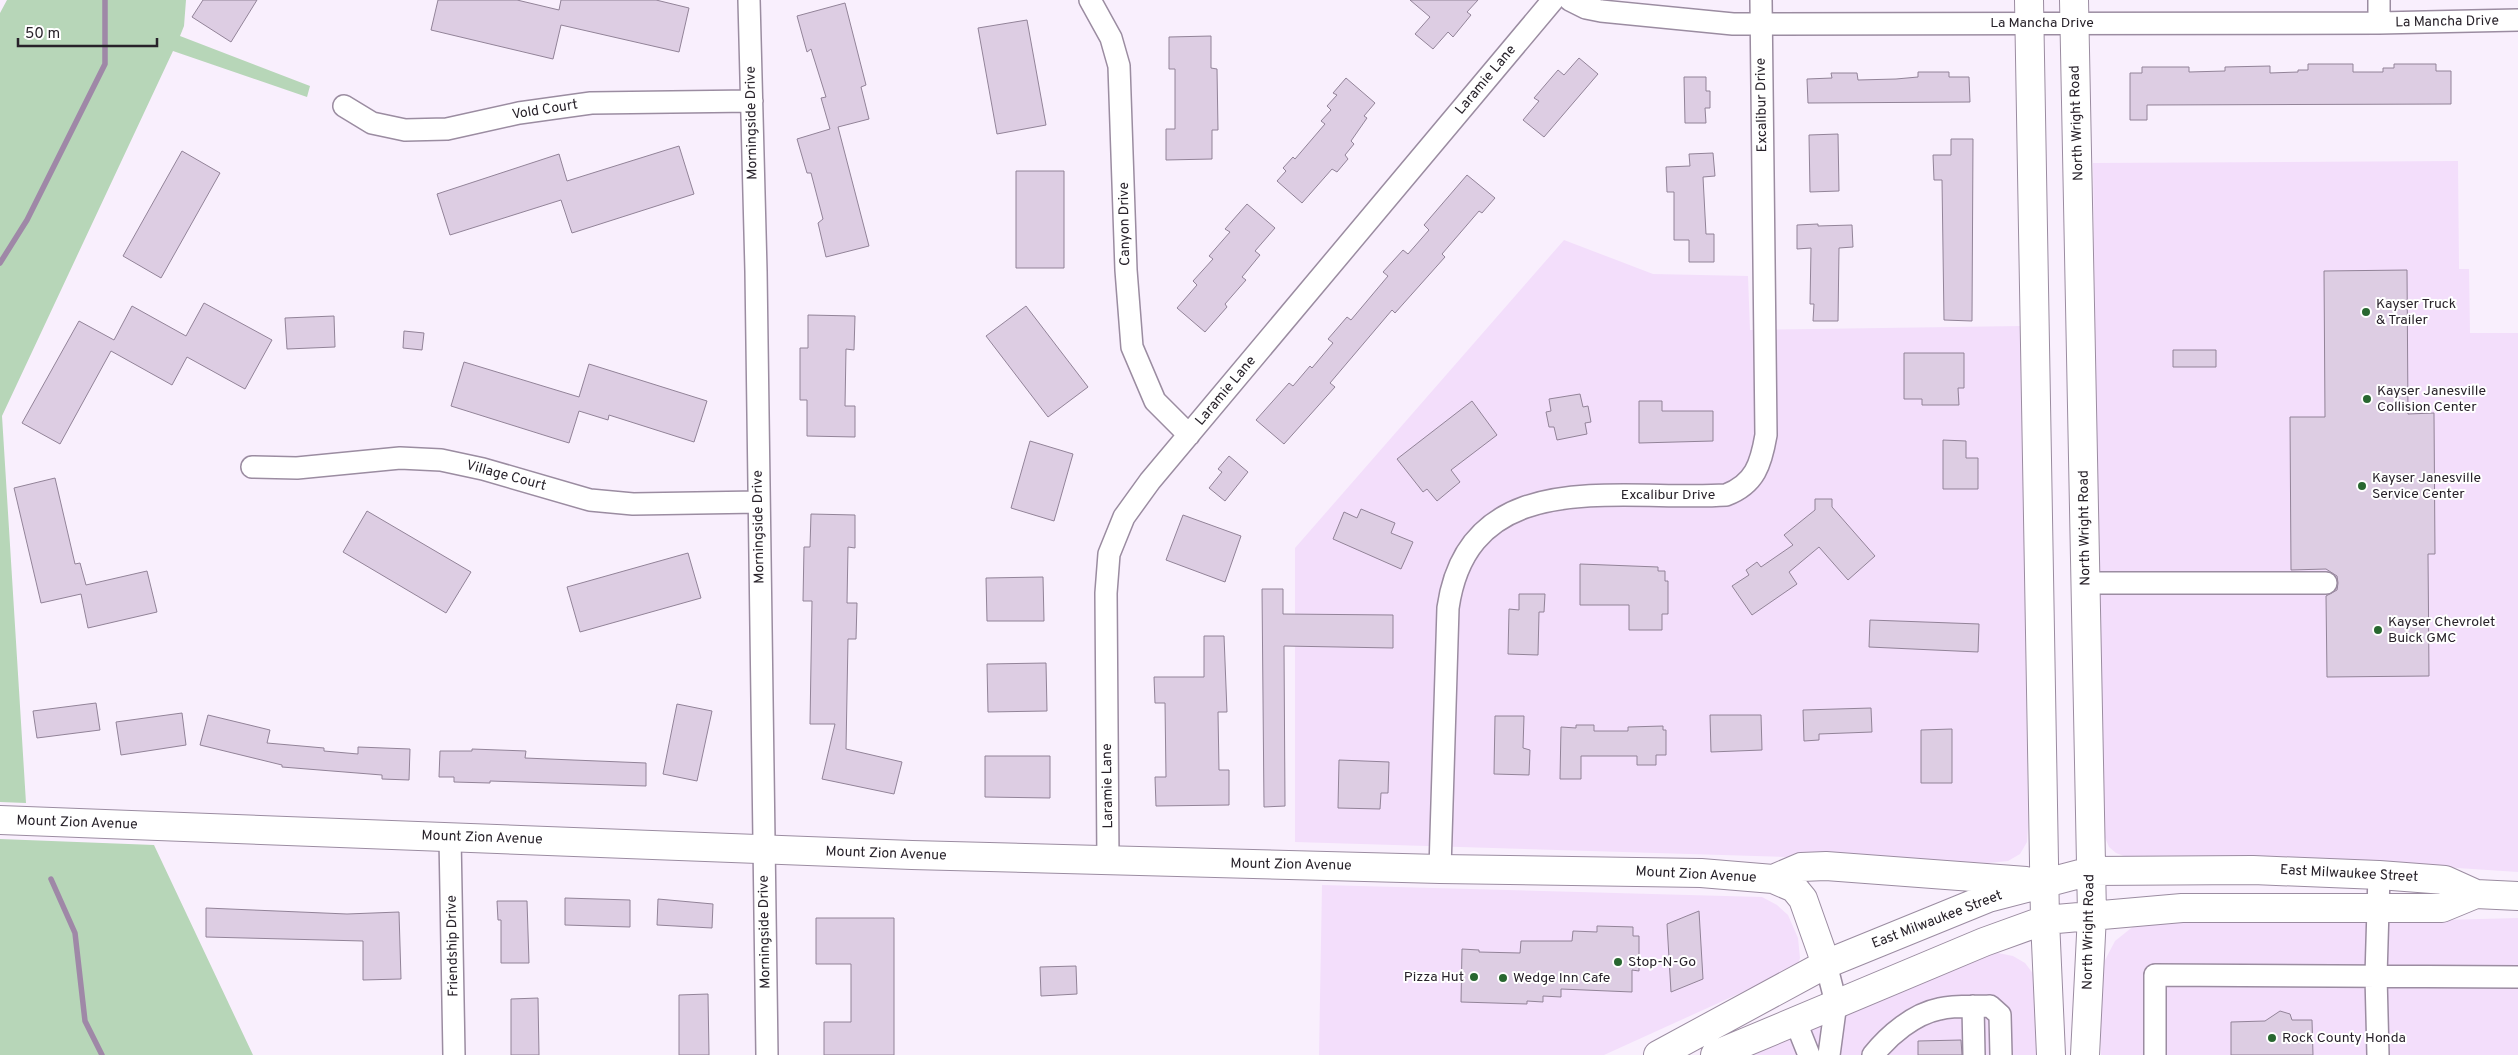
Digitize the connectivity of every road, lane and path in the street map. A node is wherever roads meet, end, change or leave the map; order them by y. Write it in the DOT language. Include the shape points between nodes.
graph roads {
  1 [pos="749,0"];
  2 [pos="1090,0"];
  3 [pos="1553,0"];
  4 [pos="1570,0"];
  5 [pos="1761,0"];
  6 [pos="2379,0"];
  7 [pos="2029,11"];
  8 [pos="2074,11"];
  9 [pos="2518,20"];
  10 [pos="2379,23"];
  11 [pos="1761,24"];
  12 [pos="752,101"];
  13 [pos="344,106"];
  14 [pos="1189,435"];
  15 [pos="252,467"];
  16 [pos="759,502"];
  17 [pos="2086,583"];
  18 [pos="2326,583"];
  19 [pos="0,820"];
  20 [pos="450,837"];
  21 [pos="764,850"];
  22 [pos="1108,861"];
  23 [pos="1440,869"];
  24 [pos="2091,871"];
  25 [pos="2380,875"];
  26 [pos="1772,879"];
  27 [pos="2045,883"];
  28 [pos="2476,894"];
  29 [pos="2518,896"];
  30 [pos="2377,907"];
  31 [pos="2092,916"];
  32 [pos="2045,920"];
  33 [pos="1826,964"];
  34 [pos="2376,976"];
  35 [pos="2518,977"];
  36 [pos="1836,1003"];
  37 [pos="1974,1006"];
  38 [pos="1795,1020"];
  39 [pos="454,1055"];
  40 [pos="767,1055"];
  41 [pos="1658,1055"];
  42 [pos="1715,1055"];
  43 [pos="1809,1055"];
  44 [pos="1829,1055"];
  45 [pos="1874,1055"];
  46 [pos="1962,1055"];
  47 [pos="1974,1055"];
  48 [pos="1987,1055"];
  49 [pos="2001,1055"];
  50 [pos="2051,1055"];
  51 [pos="2086,1055"];
  52 [pos="2155,1055"];
  53 [pos="2378,1055"];
  1 -- 12 [label="street, Morningside Drive"];
  2 -- 14 [label="street, Canyon Drive" via="1111,38 1119,66 1132,347 1155,400"];
  3 -- 14 [label="street, Laramie Lane"];
  4 -- 11 [label="street, La Mancha Drive" via="1601,11 1712,23"];
  5 -- 11 [label="street, Excalibur Drive"];
  6 -- 10 [label="street"];
  7 -- 8 [label="street, La Mancha Drive"];
  7 -- 11 [label="street, La Mancha Drive"];
  7 -- 27 [label="main road"];
  8 -- 10 [label="street, La Mancha Drive"];
  8 -- 17 [label="main road, North Wright Road"];
  9 -- 10 [label="street, La Mancha Drive"];
  11 -- 23 [label="street, Excalibur Drive" via="1766,435 1759,466 1741,489 1726,495 1583,496 1543,500 1500,520 1471,548 1458,566 1448,608"];
  12 -- 13 [label="street, Vold Court" via="591,103 519,113 447,129 405,130 372,123"];
  12 -- 16 [label="street, Morningside Drive"];
  14 -- 22 [label="street, Laramie Lane" via="1124,517 1109,554 1106,593"];
  15 -- 16 [label="street, Village Court" via="297,468 400,458 441,460 590,500 633,504"];
  16 -- 21 [label="street, Morningside Drive"];
  17 -- 18 [label="street"];
  17 -- 24 [label="main road, North Wright Road"];
  19 -- 20 [label="main road, Mount Zion Avenue"];
  20 -- 21 [label="main road, Mount Zion Avenue"];
  20 -- 39 [label="street, Friendship Drive"];
  21 -- 22 [label="main road, Mount Zion Avenue"];
  21 -- 40 [label="street, Morningside Drive"];
  22 -- 23 [label="main road, Mount Zion Avenue"];
  23 -- 26 [label="main road, Mount Zion Avenue" via="1701,873"];
  24 -- 25 [label="main road, East Milwaukee Street" via="2253,870"];
  24 -- 27 [label="main road, East Milwaukee Street"];
  24 -- 31 [label="main road, North Wright Road"];
  25 -- 28 [label="main road, East Milwaukee Street" via="2444,880"];
  25 -- 30 [label="street"];
  26 -- 27 [label="main road, Mount Zion Avenue" via="1801,867 1826,866"];
  26 -- 33 [label="main road, Mount Zion Avenue" via="1794,888 1803,899"];
  27 -- 32 [label="main road"];
  27 -- 33 [label="main road, East Milwaukee Street" via="1988,898"];
  28 -- 29 [label="main road, East Milwaukee Street"];
  28 -- 30 [label="main road, East Milwaukee Street" via="2442,908"];
  30 -- 31 [label="main road, East Milwaukee Street" via="2182,908"];
  30 -- 34 [label="street"];
  31 -- 32 [label="main road, East Milwaukee Street"];
  31 -- 51 [label="main road, North Wright Road"];
  32 -- 36 [label="main road, East Milwaukee Street"];
  32 -- 50 [label="main road"];
  33 -- 36 [label="street"];
  33 -- 41 [label="main road, East Milwaukee Street"];
  34 -- 35 [label="street"];
  34 -- 52 [label="street" via="2155,975"];
  34 -- 53 [label="street"];
  36 -- 38 [label="main road, East Milwaukee Street"];
  36 -- 44 [label="street"];
  37 -- 45 [label="street" via="1939,1009 1921,1017 1890,1035"];
  37 -- 46 [label="street"];
  37 -- 47 [label="street"];
  37 -- 48 [label="street"];
  37 -- 49 [label="street" via="1995,1008 2000,1014"];
  38 -- 42 [label="main road, East Milwaukee Street"];
  38 -- 43 [label="street"];
}
